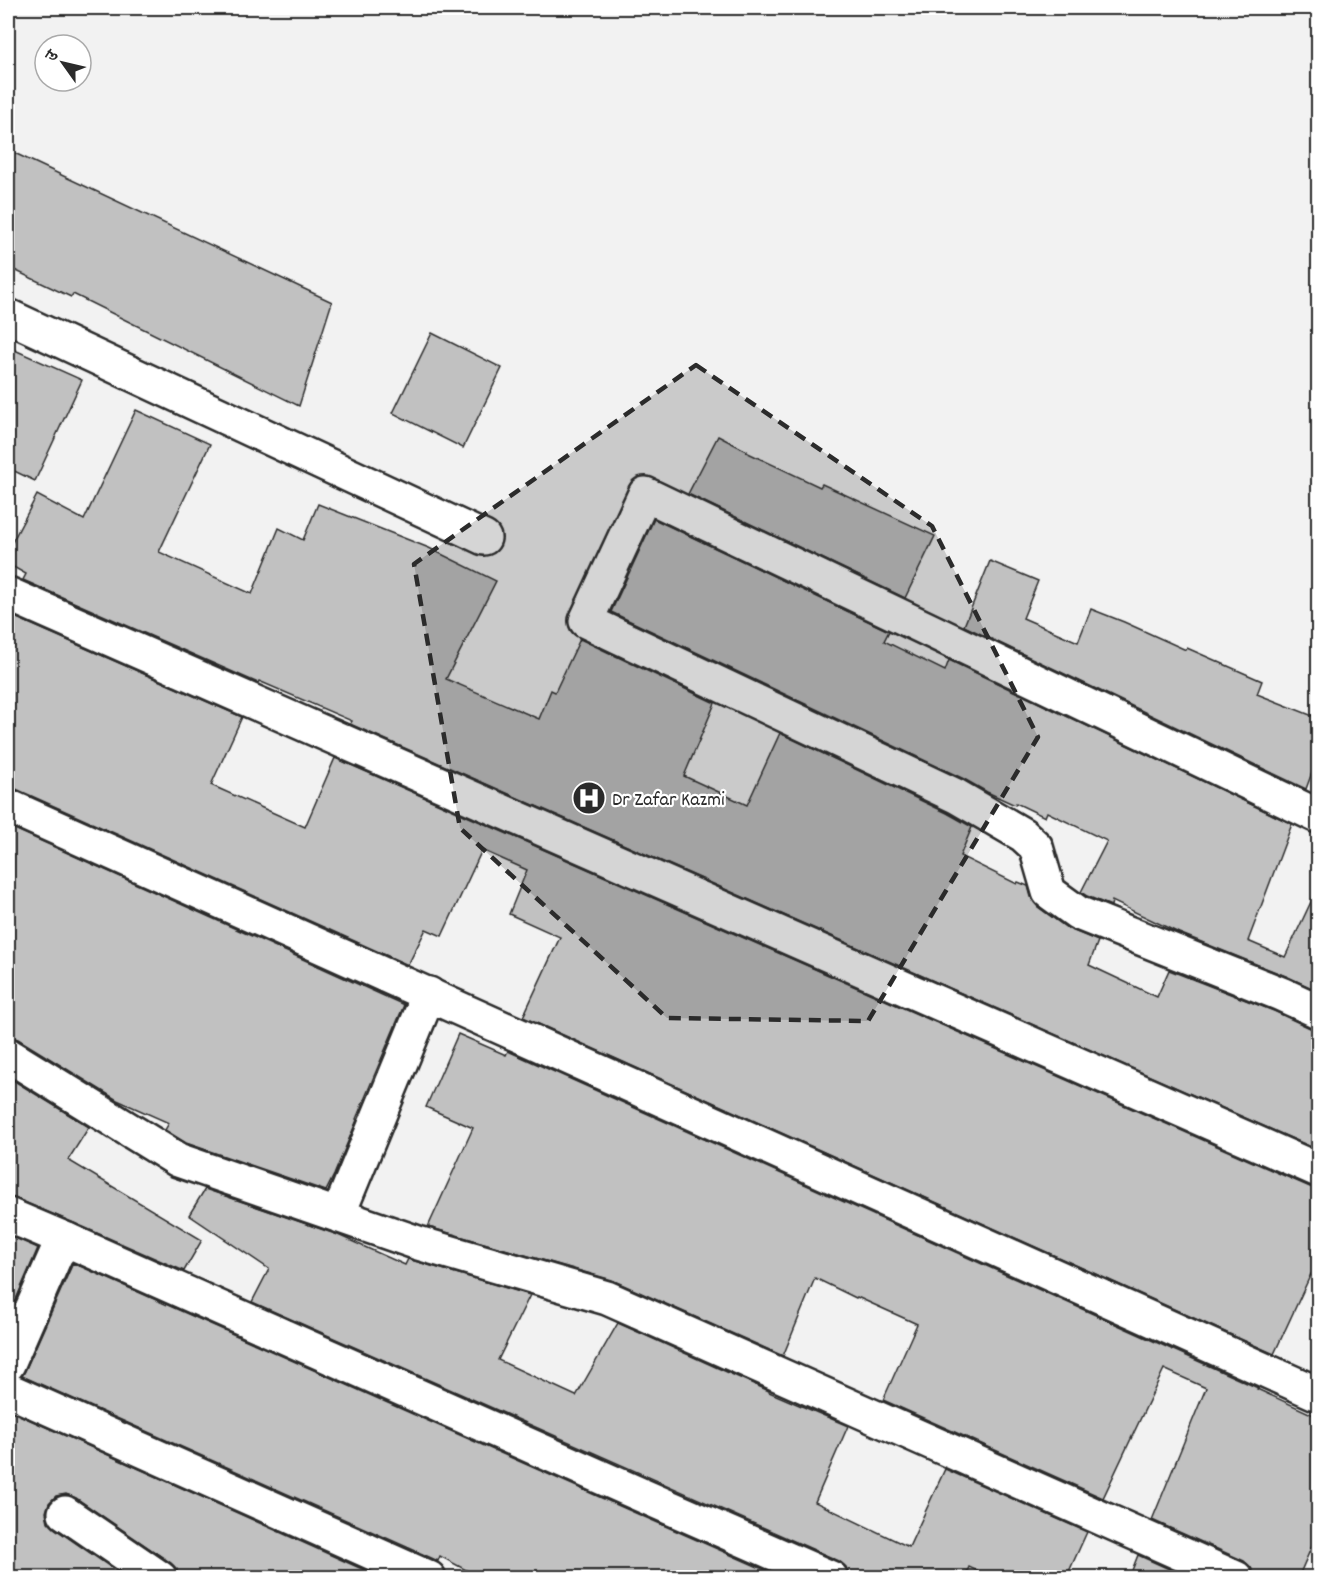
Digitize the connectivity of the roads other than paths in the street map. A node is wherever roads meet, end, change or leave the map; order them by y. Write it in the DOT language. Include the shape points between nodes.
graph roads {
  1 [pos="8,316"];
  2 [pos="484,538"];
  3 [pos="8,594"];
  4 [pos="8,806"];
  5 [pos="1318,816"];
  6 [pos="429,994"];
  7 [pos="1318,1011"];
  8 [pos="8,1055"];
  9 [pos="1318,1170"];
  10 [pos="8,1215"];
  11 [pos="338,1215"];
  12 [pos="67,1240"];
  13 [pos="8,1364"];
  14 [pos="8,1390"];
  15 [pos="1318,1394"];
  16 [pos="65,1513"];
  17 [pos="160,1578"];
  18 [pos="429,1578"];
  19 [pos="831,1578"];
  20 [pos="1236,1578"];
  1 -- 2 [label="street"];
  3 -- 9 [label="street"];
  4 -- 6 [label="street"];
  5 -- 7 [label="street" via="645,494 586,621 956,796 1023,835 1036,847 1049,892 1078,913"];
  6 -- 11 [label="street"];
  6 -- 15 [label="street"];
  8 -- 11 [label="street" via="178,1160"];
  10 -- 12 [label="street"];
  11 -- 20 [label="street" via="418,1243 607,1298"];
  12 -- 13 [label="street" via="57,1254"];
  12 -- 19 [label="street"];
  14 -- 18 [label="street"];
  16 -- 17 [label="street"];
}
